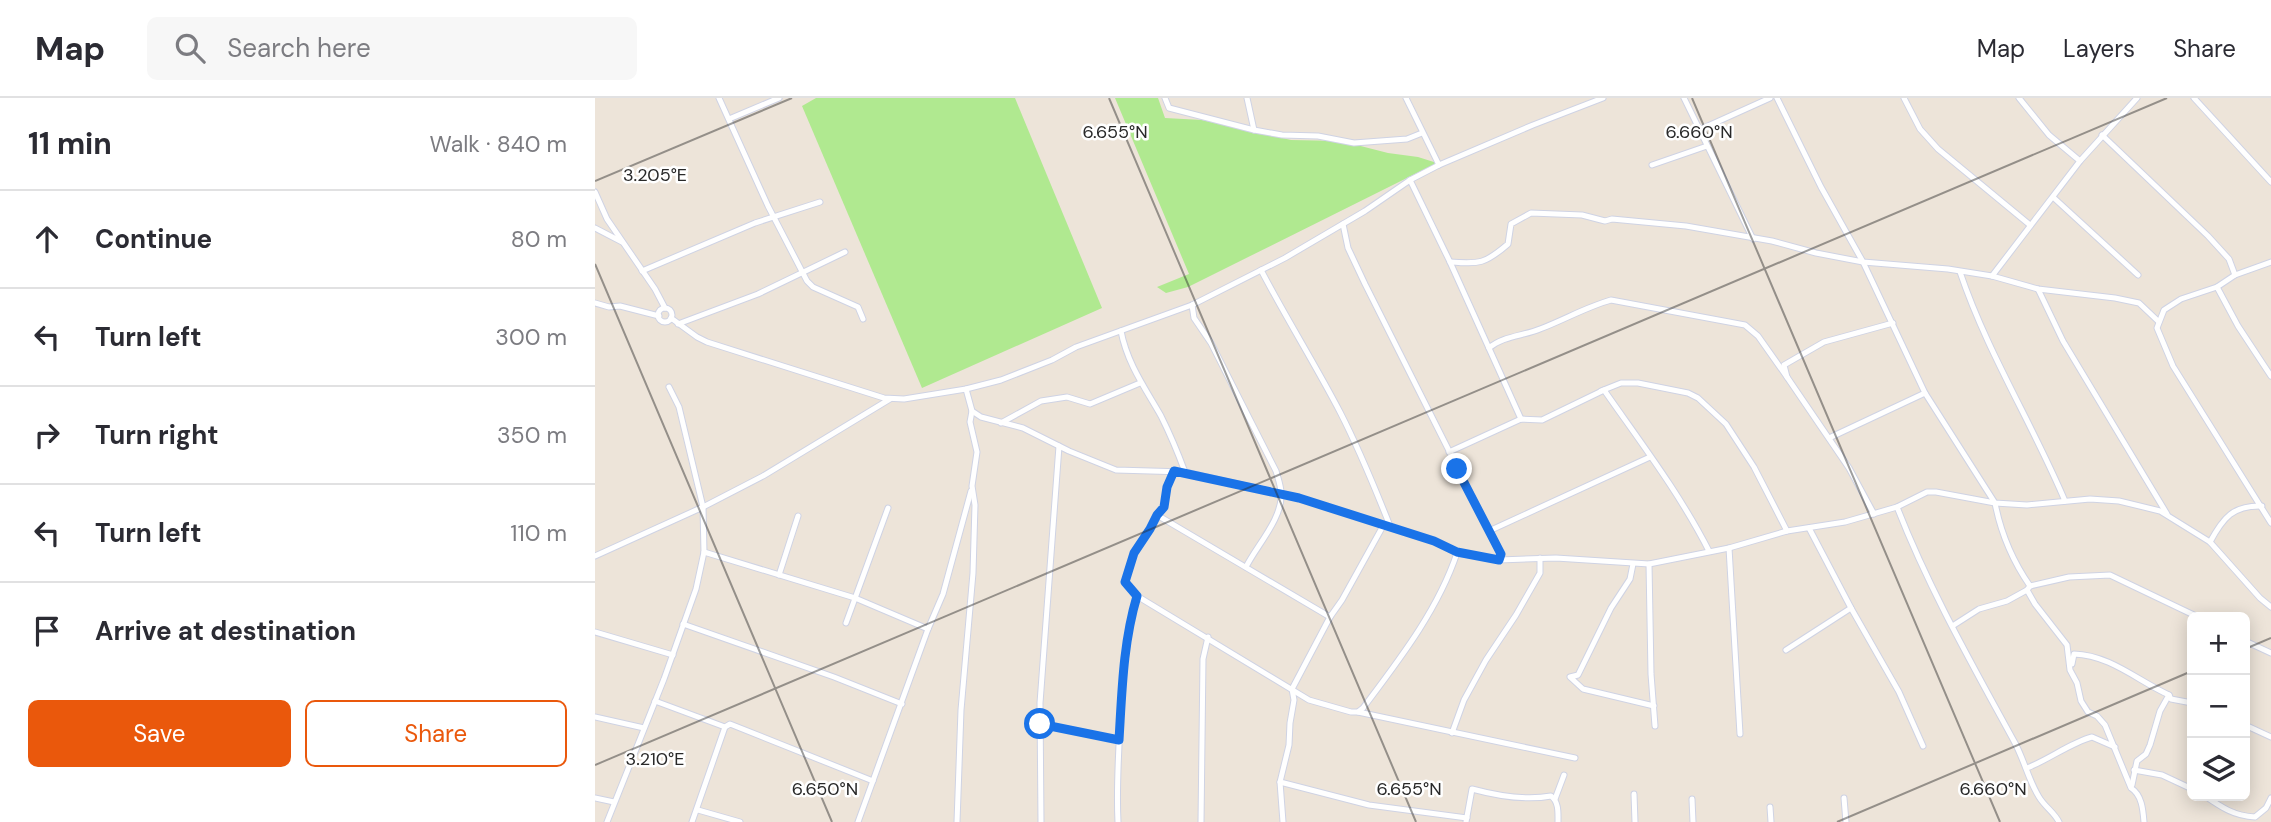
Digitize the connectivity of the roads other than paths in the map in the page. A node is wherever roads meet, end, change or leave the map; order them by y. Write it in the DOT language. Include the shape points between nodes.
graph roads {
  1 [pos="719,98"];
  2 [pos="779,98"];
  3 [pos="1165,98"];
  4 [pos="1247,98"];
  5 [pos="1406,98"];
  6 [pos="1603,98"];
  7 [pos="1685,98"];
  8 [pos="1770,98"];
  9 [pos="1777,98"];
  10 [pos="1904,98"];
  11 [pos="2019,98"];
  12 [pos="2137,98"];
  13 [pos="2194,98"];
  14 [pos="729,119"];
  15 [pos="1254,130"];
  16 [pos="1699,130"];
  17 [pos="1422,134"];
  18 [pos="2102,135"];
  19 [pos="1707,146"];
  20 [pos="2080,161"];
  21 [pos="1439,165"];
  22 [pos="1652,165"];
  23 [pos="1410,180"];
  24 [pos="2271,182"];
  25 [pos="595,192"];
  26 [pos="2054,198"];
  27 [pos="820,202"];
  28 [pos="774,217"];
  29 [pos="1343,224"];
  30 [pos="2031,225"];
  31 [pos="595,228"];
  32 [pos="1753,239"];
  33 [pos="622,242"];
  34 [pos="845,252"];
  35 [pos="1450,262"];
  36 [pos="1863,262"];
  37 [pos="2271,262"];
  38 [pos="1261,270"];
  39 [pos="642,271"];
  40 [pos="1960,272"];
  41 [pos="803,273"];
  42 [pos="2138,275"];
  43 [pos="2235,275"];
  44 [pos="1992,276"];
  45 [pos="2217,288"];
  46 [pos="2038,289"];
  47 [pos="595,303"];
  48 [pos="1192,304"];
  49 [pos="665,308"];
  50 [pos="659,316"];
  51 [pos="671,318"];
  52 [pos="863,319"];
  53 [pos="2158,321"];
  54 [pos="1893,323"];
  55 [pos="678,324"];
  56 [pos="1121,331"];
  57 [pos="1489,348"];
  58 [pos="2270,372"];
  59 [pos="1787,377"];
  60 [pos="1139,383"];
  61 [pos="669,387"];
  62 [pos="966,389"];
  63 [pos="1597,393"];
  64 [pos="1925,393"];
  65 [pos="890,399"];
  66 [pos="972,411"];
  67 [pos="1521,419"];
  68 [pos="1001,422"];
  69 [pos="1829,438"];
  70 [pos="1059,446"];
  71 [pos="1449,452"];
  72 [pos="1650,457"];
  73 [pos="1174,471"];
  74 [pos="1185,472"];
  75 [pos="972,485"];
  76 [pos="1281,494"];
  77 [pos="2066,501"];
  78 [pos="1995,503"];
  79 [pos="2262,506"];
  80 [pos="703,507"];
  81 [pos="1898,507"];
  82 [pos="888,508"];
  83 [pos="1874,514"];
  84 [pos="1157,515"];
  85 [pos="2167,515"];
  86 [pos="798,516"];
  87 [pos="2271,523"];
  88 [pos="1387,526"];
  89 [pos="1809,527"];
  90 [pos="1489,531"];
  91 [pos="1787,531"];
  92 [pos="2210,542"];
  93 [pos="1729,548"];
  94 [pos="1709,551"];
  95 [pos="704,552"];
  96 [pos="1457,552"];
  97 [pos="595,556"];
  98 [pos="1540,558"];
  99 [pos="1499,560"];
  100 [pos="1633,564"];
  101 [pos="1649,564"];
  102 [pos="1246,567"];
  103 [pos="779,575"];
  104 [pos="2029,588"];
  105 [pos="1137,596"];
  106 [pos="855,598"];
  107 [pos="2271,607"];
  108 [pos="1851,608"];
  109 [pos="2188,612"];
  110 [pos="1330,617"];
  111 [pos="683,624"];
  112 [pos="846,624"];
  113 [pos="1954,625"];
  114 [pos="928,629"];
  115 [pos="595,632"];
  116 [pos="1208,637"];
  117 [pos="2250,643"];
  118 [pos="2067,645"];
  119 [pos="1786,650"];
  120 [pos="2271,653"];
  121 [pos="2074,654"];
  122 [pos="673,655"];
  123 [pos="2070,670"];
  124 [pos="1292,690"];
  125 [pos="2169,695"];
  126 [pos="656,701"];
  127 [pos="2187,702"];
  128 [pos="902,704"];
  129 [pos="1654,706"];
  130 [pos="1358,712"];
  131 [pos="595,717"];
  132 [pos="1040,724"];
  133 [pos="1655,726"];
  134 [pos="726,727"];
  135 [pos="2250,727"];
  136 [pos="644,728"];
  137 [pos="1453,733"];
  138 [pos="1740,734"];
  139 [pos="2271,737"];
  140 [pos="1119,740"];
  141 [pos="1923,746"];
  142 [pos="2115,747"];
  143 [pos="1575,758"];
  144 [pos="2027,768"];
  145 [pos="2134,770"];
  146 [pos="1564,775"];
  147 [pos="873,780"];
  148 [pos="1280,782"];
  149 [pos="2187,787"];
  150 [pos="2131,788"];
  151 [pos="1635,794"];
  152 [pos="2271,797"];
  153 [pos="595,798"];
  154 [pos="1844,798"];
  155 [pos="1555,799"];
  156 [pos="1692,799"];
  157 [pos="2213,801"];
  158 [pos="614,802"];
  159 [pos="1770,807"];
  160 [pos="698,810"];
  161 [pos="2262,812"];
  162 [pos="1467,820"];
  163 [pos="607,822"];
  164 [pos="692,822"];
  165 [pos="740,822"];
  166 [pos="858,822"];
  167 [pos="957,822"];
  168 [pos="1041,822"];
  169 [pos="1118,822"];
  170 [pos="1201,822"];
  171 [pos="1283,822"];
  172 [pos="1558,822"];
  173 [pos="1635,822"];
  174 [pos="1693,822"];
  175 [pos="1770,822"];
  176 [pos="1846,822"];
  177 [pos="2059,822"];
  178 [pos="2144,822"];
  179 [pos="2259,822"];
  1 -- 14 [label="street"];
  2 -- 14 [label="street"];
  3 -- 15 [label="street" via="1169,108"];
  4 -- 15 [label="street"];
  5 -- 17 [label="street"];
  6 -- 21 [label="street"];
  7 -- 16 [label="street"];
  8 -- 16 [label="street"];
  9 -- 36 [label="street"];
  10 -- 30 [label="street" via="1920,129 1938,149"];
  11 -- 20 [label="street" via="2049,135"];
  12 -- 18 [label="street"];
  13 -- 24 [label="street"];
  14 -- 28 [label="street"];
  15 -- 17 [label="street" via="1354,143"];
  16 -- 19 [label="street"];
  17 -- 21 [label="street"];
  18 -- 20 [label="street"];
  18 -- 43 [label="street" via="2208,236 2229,259"];
  19 -- 22 [label="street"];
  19 -- 32 [label="street"];
  20 -- 26 [label="street"];
  21 -- 23 [label="street"];
  23 -- 29 [label="street"];
  23 -- 35 [label="street"];
  25 -- 33 [label="street"];
  26 -- 30 [label="street"];
  26 -- 42 [label="street"];
  27 -- 28 [label="street"];
  28 -- 39 [label="street"];
  28 -- 41 [label="street"];
  29 -- 38 [label="street"];
  29 -- 71 [label="street" via="1359,272"];
  30 -- 44 [label="street"];
  31 -- 33 [label="street"];
  32 -- 35 [label="street" via="1686,226 1531,214 1511,224 1508,243 1496,254 1478,264"];
  32 -- 36 [label="street"];
  33 -- 39 [label="street"];
  34 -- 41 [label="street"];
  35 -- 57 [label="street"];
  36 -- 40 [label="street"];
  36 -- 54 [label="street"];
  37 -- 43 [label="street"];
  38 -- 48 [label="street"];
  38 -- 88 [label="street" via="1342,415"];
  39 -- 49 [label="street"];
  40 -- 44 [label="street"];
  40 -- 77 [label="street" via="1974,312"];
  41 -- 52 [label="street" via="813,288 858,307"];
  41 -- 55 [label="street"];
  43 -- 45 [label="street"];
  44 -- 46 [label="street"];
  45 -- 53 [label="street" via="2181,299 2164,310"];
  45 -- 58 [label="street"];
  46 -- 53 [label="street" via="2139,303"];
  46 -- 85 [label="street" via="2063,341"];
  47 -- 50 [label="street"];
  48 -- 56 [label="street"];
  48 -- 76 [label="street" via="1194,318 1276,471"];
  49 -- 50 [label="street"];
  49 -- 51 [label="street"];
  50 -- 51 [label="street" via="663,321"];
  51 -- 55 [label="street"];
  53 -- 79 [label="street" via="2173,366"];
  54 -- 59 [label="street" via="1824,342 1787,362"];
  54 -- 64 [label="street"];
  55 -- 65 [label="street" via="707,342"];
  56 -- 60 [label="street"];
  56 -- 62 [label="street" via="1001,380"];
  57 -- 59 [label="street" via="1611,300 1745,325 1758,335"];
  57 -- 67 [label="street"];
  59 -- 69 [label="street"];
  60 -- 68 [label="street" via="1090,404 1067,397 1041,401"];
  60 -- 74 [label="street" via="1160,416"];
  61 -- 80 [label="street" via="679,407"];
  62 -- 65 [label="street"];
  62 -- 66 [label="street"];
  63 -- 67 [label="street" via="1542,419"];
  63 -- 72 [label="street" via="1604,390"];
  63 -- 91 [label="street" via="1621,383 1638,383 1698,398 1726,424"];
  64 -- 69 [label="street"];
  64 -- 78 [label="street"];
  65 -- 80 [label="street"];
  66 -- 68 [label="street"];
  66 -- 75 [label="street" via="977,452"];
  67 -- 71 [label="street"];
  68 -- 70 [label="street"];
  69 -- 83 [label="street"];
  70 -- 73 [label="street" via="1116,470"];
  70 -- 132 [label="street"];
  71 -- 90 [label="street"];
  72 -- 90 [label="street"];
  72 -- 94 [label="street" via="1692,517"];
  73 -- 74 [label="street"];
  73 -- 84 [label="street" via="1164,507"];
  74 -- 76 [label="street"];
  75 -- 114 [label="street" via="943,594"];
  75 -- 167 [label="street" via="974,573 961,710"];
  76 -- 88 [label="street"];
  76 -- 102 [label="street" via="1270,529"];
  77 -- 78 [label="street"];
  77 -- 85 [label="street" via="2119,501"];
  78 -- 81 [label="street" via="1927,492"];
  78 -- 104 [label="street" via="2014,563"];
  79 -- 87 [label="street"];
  79 -- 92 [label="street" via="2245,505 2231,514"];
  80 -- 95 [label="street"];
  80 -- 97 [label="street"];
  81 -- 83 [label="street"];
  81 -- 113 [label="street" via="1917,556"];
  82 -- 106 [label="street"];
  83 -- 89 [label="street"];
  84 -- 102 [label="street"];
  84 -- 105 [label="street" via="1134,553 1125,582"];
  85 -- 92 [label="street"];
  86 -- 103 [label="street"];
  88 -- 96 [label="street"];
  88 -- 110 [label="street"];
  89 -- 91 [label="street"];
  89 -- 108 [label="street"];
  90 -- 99 [label="street" via="1501,554"];
  91 -- 93 [label="street"];
  92 -- 107 [label="street"];
  93 -- 94 [label="street"];
  93 -- 138 [label="street"];
  94 -- 101 [label="street"];
  95 -- 103 [label="street"];
  95 -- 111 [label="street"];
  96 -- 99 [label="street"];
  96 -- 130 [label="street" via="1437,600 1396,665"];
  98 -- 99 [label="street"];
  98 -- 100 [label="street"];
  98 -- 137 [label="street" via="1540,573 1464,700"];
  100 -- 101 [label="street"];
  100 -- 129 [label="street" via="1630,579 1578,675 1570,677 1583,689"];
  101 -- 129 [label="street"];
  102 -- 110 [label="street"];
  103 -- 106 [label="street"];
  104 -- 109 [label="street" via="2069,577 2110,575"];
  104 -- 113 [label="street"];
  104 -- 118 [label="street" via="2035,604"];
  105 -- 116 [label="street"];
  105 -- 140 [label="street" via="1124,658"];
  106 -- 112 [label="street"];
  106 -- 114 [label="street"];
  108 -- 119 [label="street"];
  108 -- 141 [label="street" via="1899,692"];
  110 -- 124 [label="street"];
  111 -- 122 [label="street"];
  111 -- 128 [label="street"];
  113 -- 144 [label="street"];
  114 -- 128 [label="street"];
  115 -- 122 [label="street"];
  116 -- 124 [label="street"];
  116 -- 170 [label="street" via="1203,659"];
  117 -- 120 [label="street"];
  118 -- 121 [label="street"];
  118 -- 123 [label="street"];
  121 -- 123 [label="street"];
  121 -- 125 [label="street" via="2110,663"];
  122 -- 126 [label="street"];
  123 -- 142 [label="street" via="2081,701 2105,725"];
  124 -- 130 [label="street" via="1309,700"];
  124 -- 148 [label="street" via="1289,745"];
  125 -- 127 [label="street"];
  125 -- 145 [label="street" via="2146,754"];
  126 -- 134 [label="street"];
  126 -- 136 [label="street"];
  128 -- 147 [label="street"];
  129 -- 133 [label="street"];
  130 -- 137 [label="street"];
  131 -- 136 [label="street"];
  132 -- 140 [label="street"];
  132 -- 168 [label="street"];
  134 -- 147 [label="street" via="735,725"];
  134 -- 160 [label="street"];
  135 -- 139 [label="street"];
  136 -- 158 [label="street"];
  137 -- 143 [label="street"];
  140 -- 169 [label="street"];
  142 -- 144 [label="street" via="2092,737"];
  142 -- 150 [label="street"];
  144 -- 177 [label="street" via="2038,797"];
  145 -- 149 [label="street" via="2162,775"];
  145 -- 150 [label="street"];
  146 -- 155 [label="street"];
  147 -- 166 [label="street"];
  148 -- 162 [label="street" via="1369,805"];
  148 -- 171 [label="street"];
  150 -- 178 [label="street" via="2142,806"];
  151 -- 173 [label="street"];
  152 -- 161 [label="street"];
  153 -- 158 [label="street"];
  154 -- 176 [label="street"];
  155 -- 162 [label="street" via="1498,796 1472,789"];
  155 -- 172 [label="street"];
  156 -- 174 [label="street"];
  157 -- 161 [label="street" via="2243,817"];
  158 -- 163 [label="street"];
  159 -- 175 [label="street"];
  160 -- 164 [label="street"];
  160 -- 165 [label="street"];
  161 -- 179 [label="street"];
}
